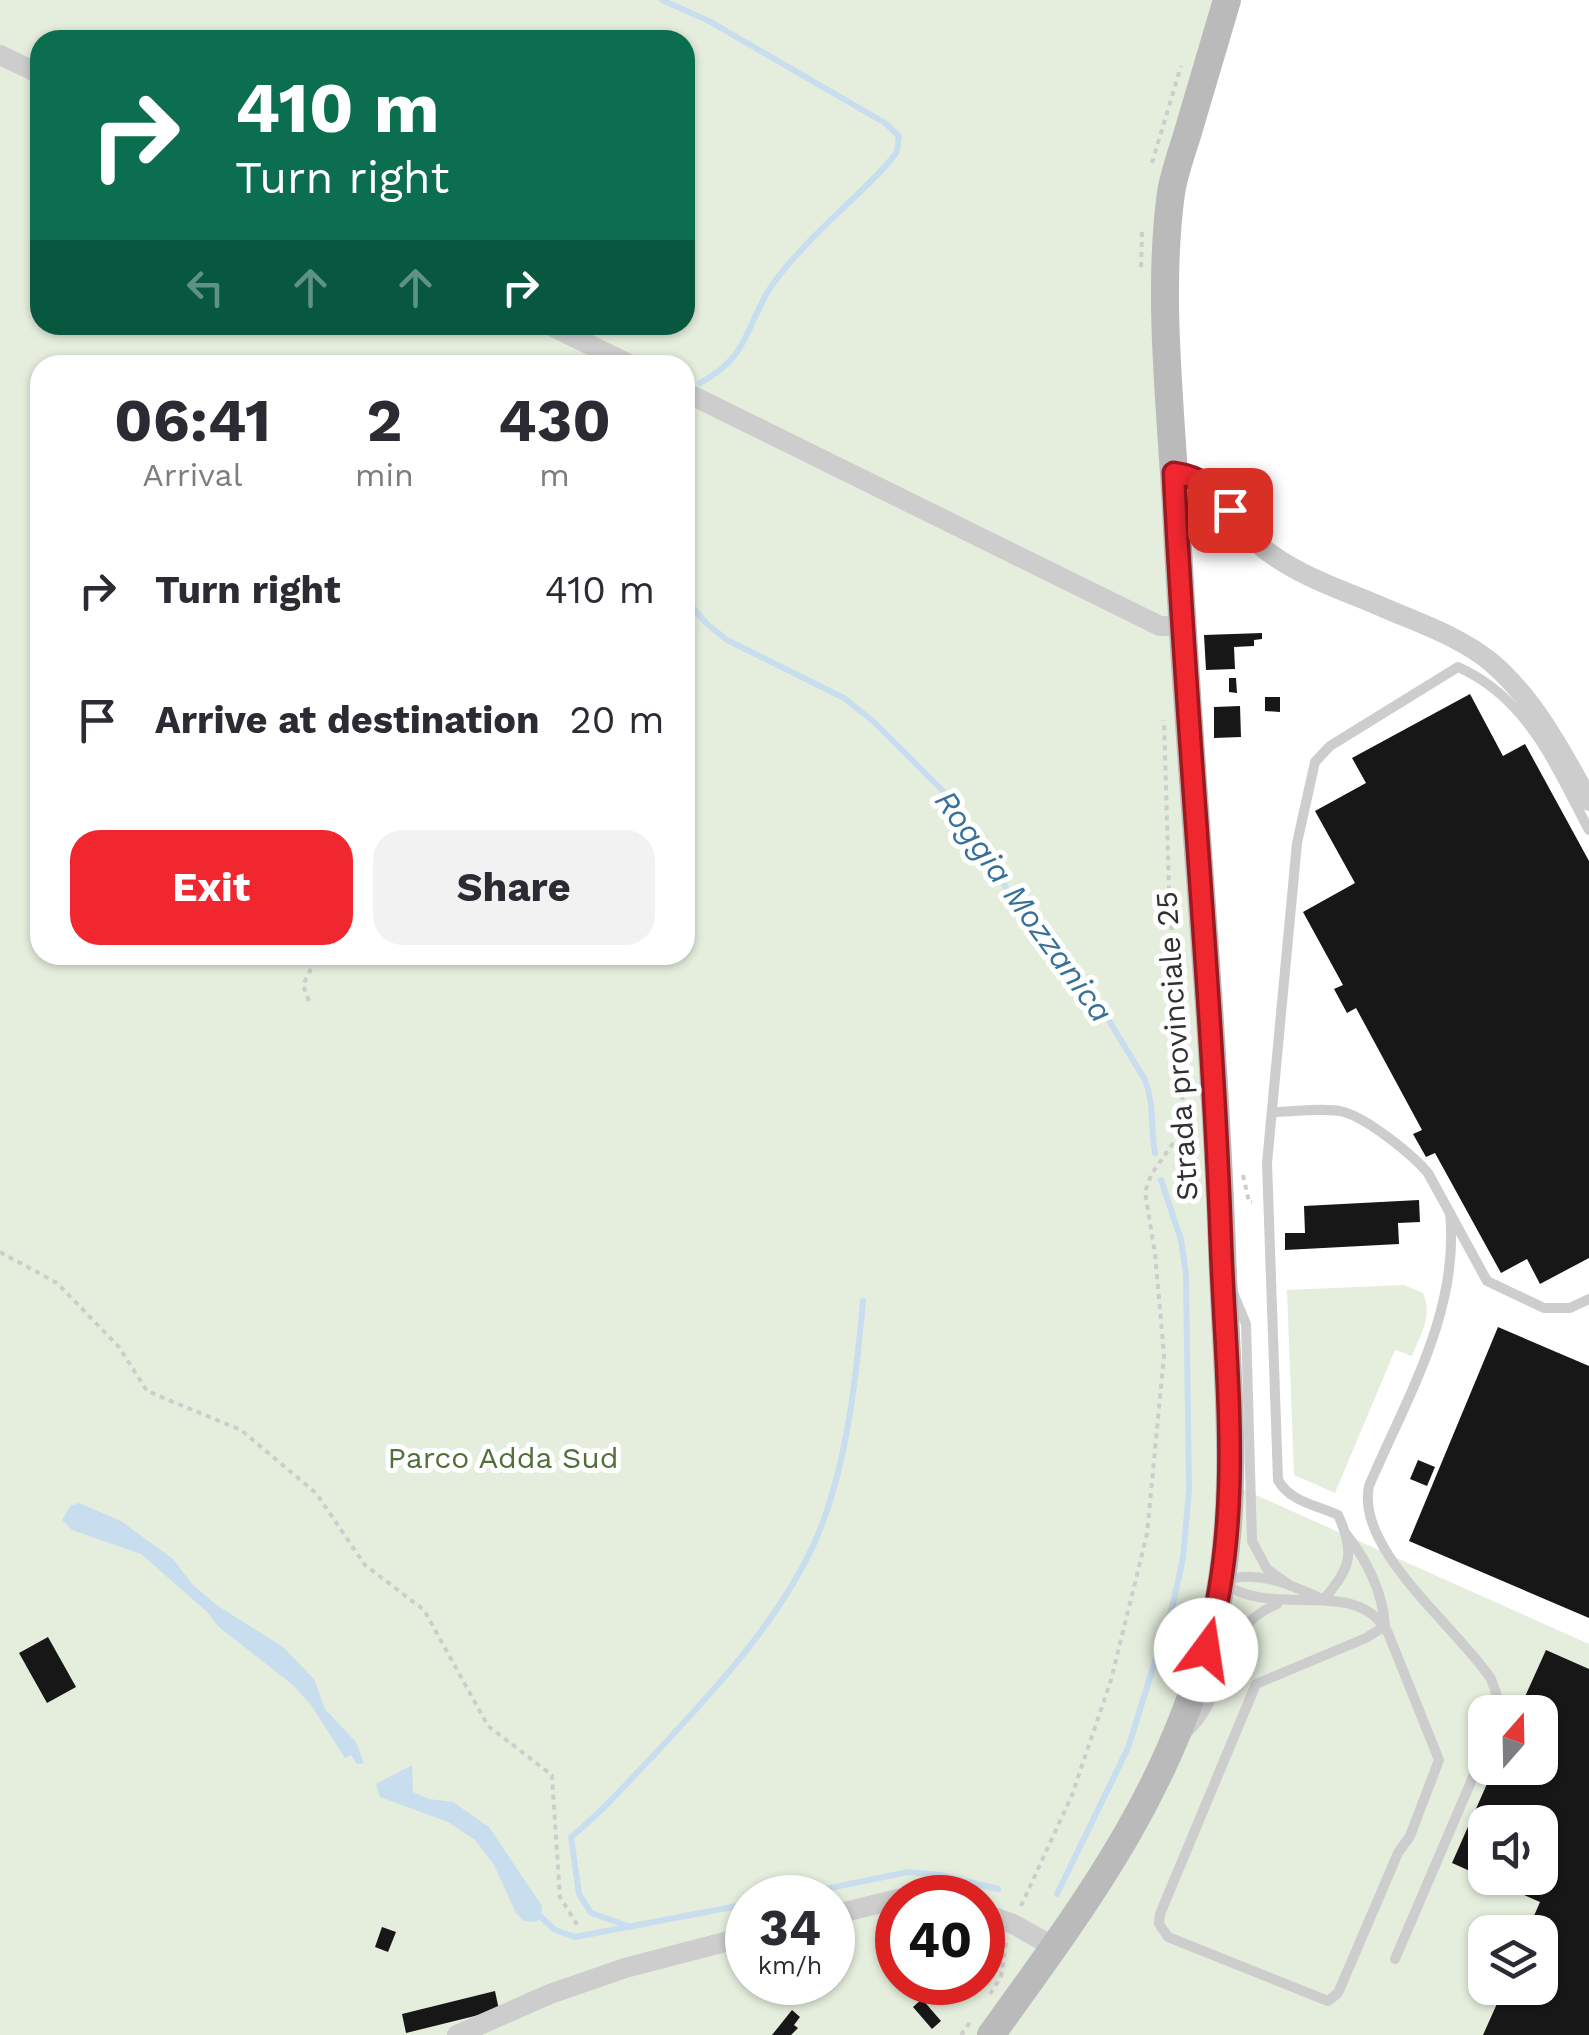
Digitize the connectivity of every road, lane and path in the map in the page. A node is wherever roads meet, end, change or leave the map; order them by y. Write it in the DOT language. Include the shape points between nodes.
graph roads {
  1 [pos="1227,0"];
  2 [pos="0,55"];
  3 [pos="1184,56"];
  4 [pos="30,69"];
  5 [pos="1151,170"];
  6 [pos="1142,230"];
  7 [pos="1141,268"];
  8 [pos="569,335"];
  9 [pos="610,355"];
  10 [pos="695,397"];
  11 [pos="1174,473"];
  12 [pos="1181,626"];
  13 [pos="1164,720"];
  14 [pos="1589,801"];
  15 [pos="1589,830"];
  16 [pos="313,965"];
  17 [pos="308,1001"];
  18 [pos="1272,1112"];
  19 [pos="1450,1213"];
  20 [pos="0,1252"];
  21 [pos="1222,1273"];
  22 [pos="1589,1299"];
  23 [pos="1346,1534"];
  24 [pos="1222,1582"];
  25 [pos="1292,1586"];
  26 [pos="1324,1599"];
  27 [pos="1283,1601"];
  28 [pos="1385,1626"];
  29 [pos="1496,1695"];
  30 [pos="1175,1743"];
  31 [pos="1470,1785"];
  32 [pos="1005,1921"];
  33 [pos="1013,1924"];
  34 [pos="578,1926"];
  35 [pos="725,1942"];
  36 [pos="1005,1947"];
  37 [pos="1054,1947"];
  38 [pos="1395,1959"];
  39 [pos="981,2027"];
  40 [pos="457,2035"];
  41 [pos="961,2035"];
  1 -- 11 [label="street, Strada provinciale 25" via="1171,189 1165,270"];
  2 -- 4 [label="street"];
  3 -- 5 [label="path"];
  6 -- 7 [label="path"];
  8 -- 9 [label="street"];
  10 -- 12 [label="street" via="1160,626"];
  11 -- 12 [label="street, Strada provinciale 25"];
  11 -- 14 [label="street" via="1210,485 1249,534 1297,570 1438,630 1492,663 1550,731"];
  12 -- 21 [label="street, Strada provinciale 25"];
  13 -- 33 [label="path" via="1183,1107 1178,1136 1145,1192 1164,1355 1147,1534 1072,1795"];
  15 -- 18 [label="lane" via="1535,729 1476,675 1458,667 1330,746 1315,762 1297,843"];
  16 -- 17 [label="path" via="303,985"];
  18 -- 19 [label="lane" via="1344,1112 1415,1158"];
  18 -- 23 [label="lane" via="1267,1162 1278,1480 1298,1500 1338,1516"];
  19 -- 22 [label="lane" via="1487,1281 1544,1308 1570,1308"];
  19 -- 29 [label="lane" via="1445,1303 1367,1502 1390,1560 1492,1679"];
  20 -- 34 [label="path" via="57,1283 119,1347 147,1390 241,1430 301,1480 365,1565 424,1610 488,1726 552,1775 560,1897"];
  21 -- 24 [label="street, Strada provinciale 25" via="1231,1462"];
  21 -- 25 [label="lane" via="1246,1324 1252,1541 1267,1569"];
  23 -- 26 [label="lane" via="1348,1565"];
  23 -- 28 [label="lane" via="1362,1554"];
  24 -- 25 [label="lane" via="1248,1576"];
  24 -- 27 [label="lane" via="1247,1596"];
  24 -- 30 [label="street, Strada provinciale 25"];
  25 -- 26 [label="lane"];
  26 -- 27 [label="lane"];
  26 -- 28 [label="lane" via="1365,1610"];
  27 -- 30 [label="lane" via="1245,1623 1210,1704"];
  28 -- 28 [label="lane" via="1439,1765 1334,1998 1318,1999 1168,1937 1160,1914 1256,1684"];
  30 -- 37 [label="street, Strada provinciale 25" via="1107,1872"];
  31 -- 38 [label="lane"];
  32 -- 33 [label="street"];
  33 -- 36 [label="path"];
  33 -- 37 [label="street"];
  35 -- 40 [label="street" via="550,1994"];
  37 -- 39 [label="street, Strada provinciale 25"];
  39 -- 41 [label="path"];
}
